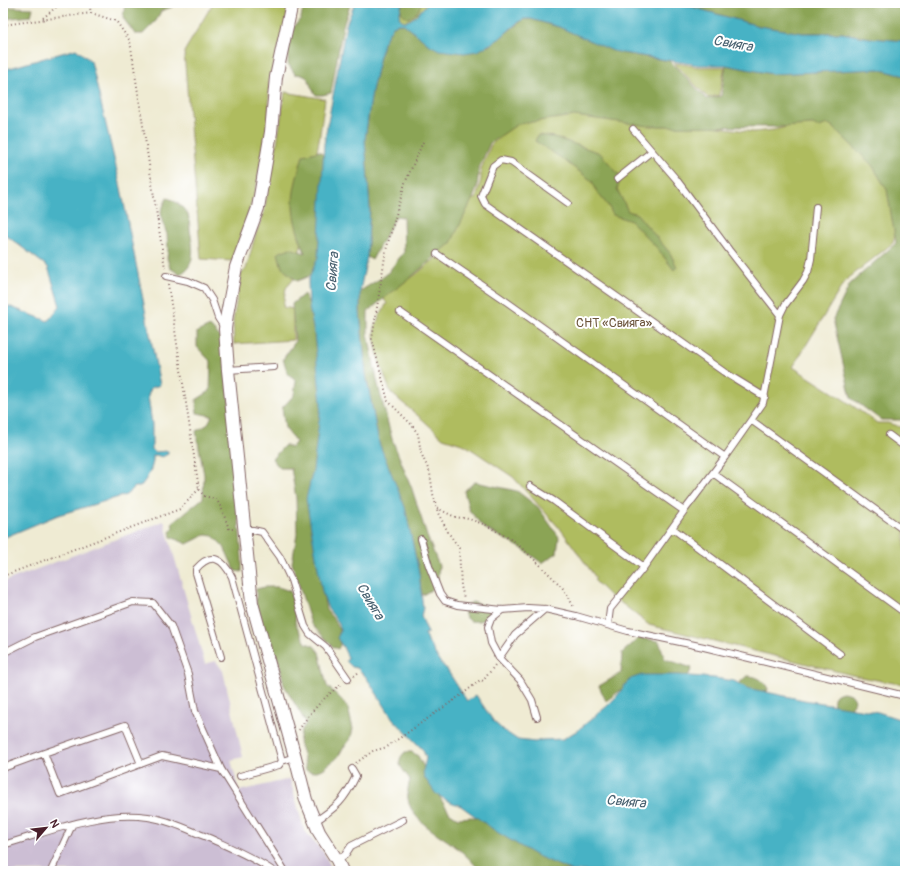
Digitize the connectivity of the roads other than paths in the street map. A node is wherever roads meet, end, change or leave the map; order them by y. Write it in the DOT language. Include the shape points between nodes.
graph roads {
  1 [pos="292,3"];
  2 [pos="633,129"];
  3 [pos="652,151"];
  4 [pos="617,179"];
  5 [pos="568,203"];
  6 [pos="816,207"];
  7 [pos="437,254"];
  8 [pos="166,276"];
  9 [pos="400,312"];
  10 [pos="780,315"];
  11 [pos="225,329"];
  12 [pos="274,367"];
  13 [pos="228,370"];
  14 [pos="764,397"];
  15 [pos="751,420"];
  16 [pos="889,435"];
  17 [pos="905,447"];
  18 [pos="725,458"];
  19 [pos="712,473"];
  20 [pos="530,486"];
  21 [pos="684,511"];
  22 [pos="672,528"];
  23 [pos="244,530"];
  24 [pos="905,532"];
  25 [pos="422,539"];
  26 [pos="644,567"];
  27 [pos="545,609"];
  28 [pos="502,610"];
  29 [pos="905,613"];
  30 [pos="608,624"];
  31 [pos="3,653"];
  32 [pos="840,654"];
  33 [pos="221,657"];
  34 [pos="499,658"];
  35 [pos="348,680"];
  36 [pos="905,696"];
  37 [pos="537,717"];
  38 [pos="44,753"];
  39 [pos="294,754"];
  40 [pos="282,761"];
  41 [pos="141,764"];
  42 [pos="3,768"];
  43 [pos="221,769"];
  44 [pos="352,769"];
  45 [pos="240,776"];
  46 [pos="403,820"];
  47 [pos="314,822"];
  48 [pos="72,825"];
  49 [pos="3,845"];
  50 [pos="340,866"];
  51 [pos="51,871"];
  52 [pos="274,871"];
  53 [pos="285,871"];
  1 -- 11 [label="street" via="276,77 271,132 258,208 236,267"];
  2 -- 3 [label="lane"];
  3 -- 4 [label="lane"];
  3 -- 10 [label="lane"];
  5 -- 14 [label="lane" via="511,162 501,160 493,166 481,196 485,204"];
  6 -- 10 [label="lane" via="808,272"];
  7 -- 18 [label="lane"];
  8 -- 11 [label="lane" via="204,288"];
  9 -- 21 [label="lane"];
  10 -- 14 [label="lane"];
  11 -- 13 [label="street"];
  12 -- 13 [label="lane"];
  13 -- 23 [label="street"];
  14 -- 15 [label="lane" via="763,403"];
  15 -- 18 [label="lane"];
  15 -- 24 [label="lane"];
  16 -- 17 [label="lane"];
  18 -- 19 [label="lane"];
  19 -- 21 [label="lane"];
  19 -- 29 [label="lane"];
  20 -- 26 [label="lane"];
  21 -- 22 [label="lane"];
  22 -- 26 [label="lane"];
  22 -- 32 [label="lane"];
  23 -- 35 [label="lane" via="262,532 280,557 291,580 305,626 310,634 326,647"];
  23 -- 39 [label="street" via="252,603"];
  25 -- 28 [label="lane" via="429,566 445,601 457,605"];
  26 -- 30 [label="lane" via="610,609"];
  27 -- 28 [label="lane"];
  27 -- 30 [label="lane"];
  27 -- 34 [label="lane" via="515,635"];
  28 -- 34 [label="lane" via="491,619 488,628 491,643"];
  30 -- 36 [label="lane" via="628,631"];
  31 -- 43 [label="lane" via="35,637 133,602 152,603 171,626 188,674 195,711"];
  33 -- 40 [label="lane" via="196,573 196,568 208,559 222,561 232,577"];
  34 -- 37 [label="lane" via="520,680 532,700"];
  38 -- 41 [label="lane" via="125,725"];
  38 -- 41 [label="lane" via="60,794"];
  38 -- 42 [label="lane"];
  39 -- 40 [label="lane"];
  39 -- 47 [label="street"];
  40 -- 45 [label="lane" via="279,765"];
  41 -- 43 [label="lane" via="162,756"];
  43 -- 53 [label="lane"];
  44 -- 47 [label="lane" via="356,776 348,792 335,808"];
  46 -- 50 [label="lane" via="351,846"];
  47 -- 50 [label="street"];
  48 -- 49 [label="lane"];
  48 -- 51 [label="lane"];
  48 -- 52 [label="lane" via="123,816 149,817 174,824 257,859"];
}
